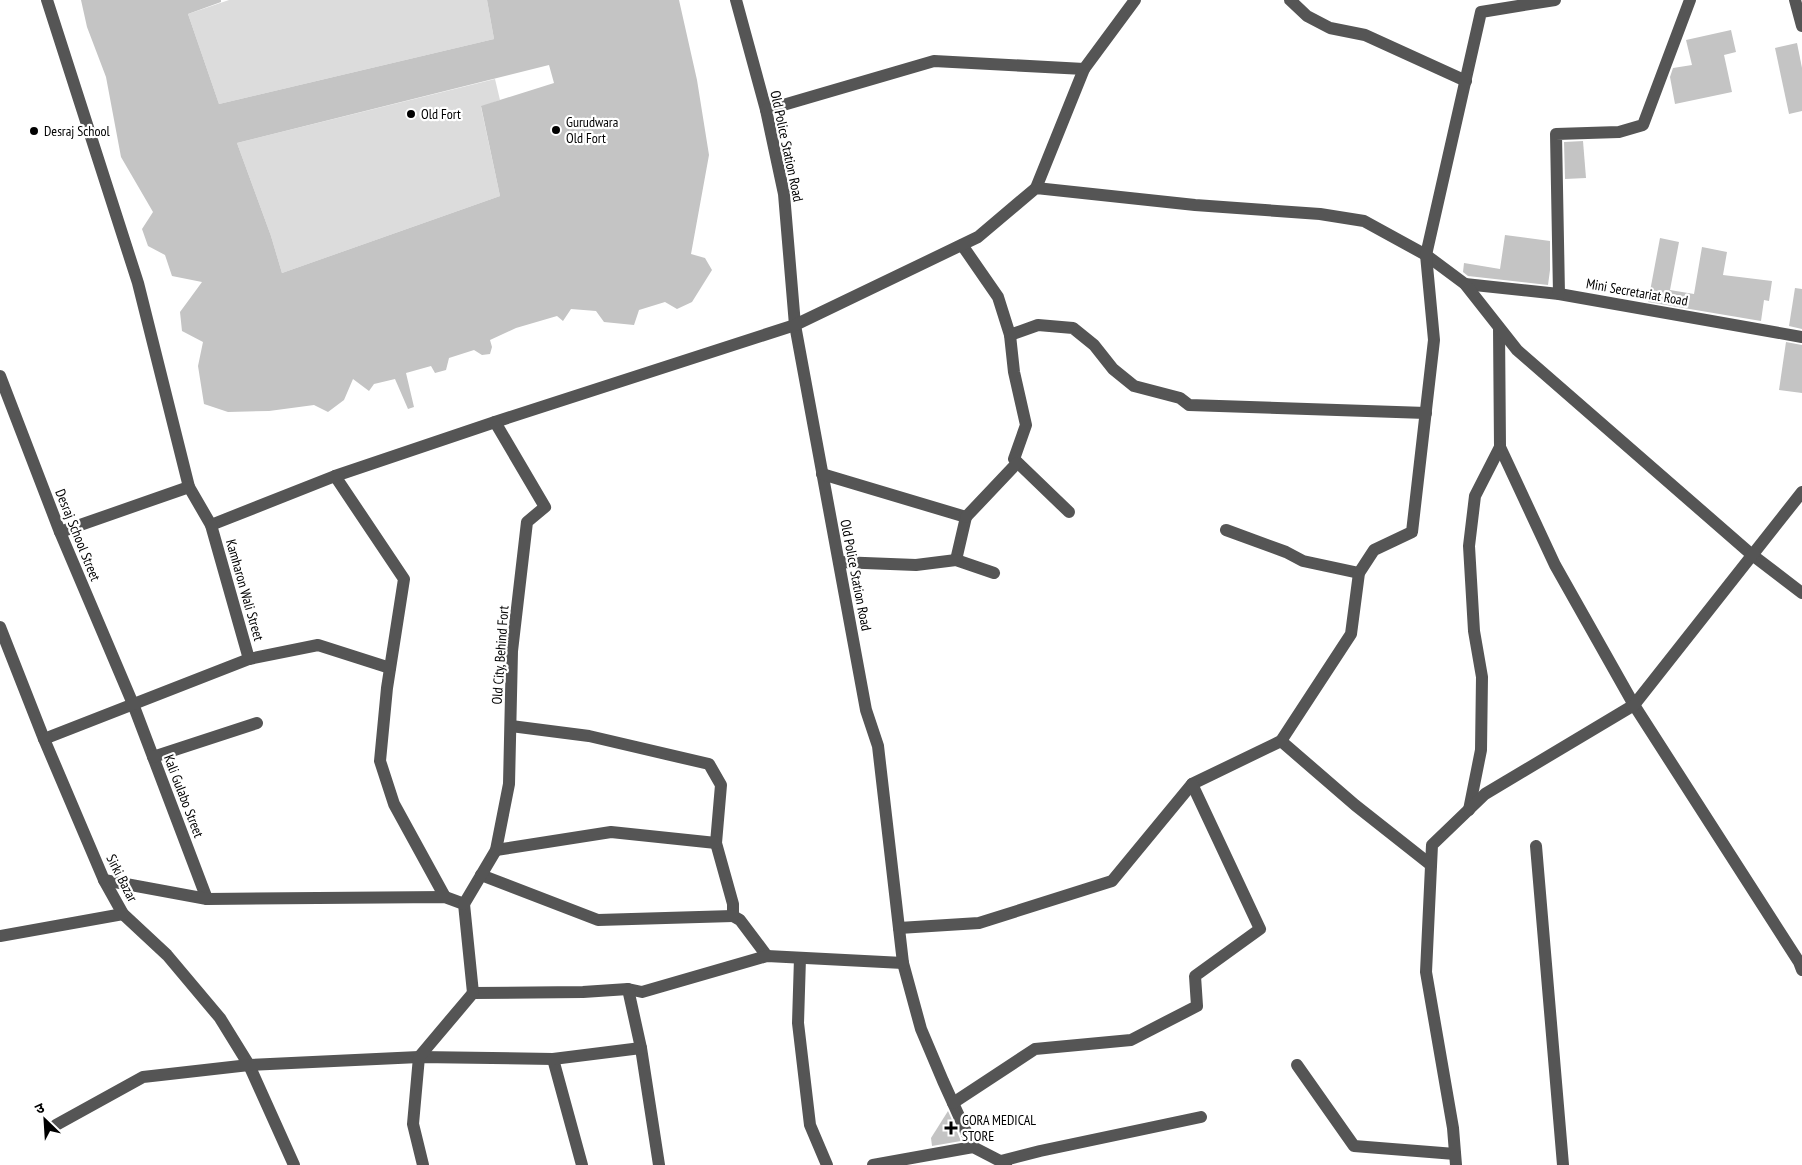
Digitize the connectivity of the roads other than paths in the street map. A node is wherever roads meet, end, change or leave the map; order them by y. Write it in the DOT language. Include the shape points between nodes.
graph roads {
  1 [pos="47,0"];
  2 [pos="736,0"];
  3 [pos="1135,0"];
  4 [pos="1290,0"];
  5 [pos="1555,0"];
  6 [pos="1690,0"];
  7 [pos="1795,0"];
  8 [pos="1502,4"];
  9 [pos="1802,26"];
  10 [pos="1084,68"];
  11 [pos="1466,81"];
  12 [pos="766,110"];
  13 [pos="1036,188"];
  14 [pos="962,244"];
  15 [pos="1426,255"];
  16 [pos="1465,284"];
  17 [pos="1559,294"];
  18 [pos="795,325"];
  19 [pos="1500,328"];
  20 [pos="1010,336"];
  21 [pos="1802,337"];
  22 [pos="0,376"];
  23 [pos="1426,414"];
  24 [pos="495,422"];
  25 [pos="1500,446"];
  26 [pos="1017,463"];
  27 [pos="822,474"];
  28 [pos="335,476"];
  29 [pos="189,487"];
  30 [pos="1802,492"];
  31 [pos="1069,512"];
  32 [pos="966,517"];
  33 [pos="211,525"];
  34 [pos="1226,530"];
  35 [pos="60,532"];
  36 [pos="1751,554"];
  37 [pos="956,560"];
  38 [pos="838,562"];
  39 [pos="994,573"];
  40 [pos="1359,573"];
  41 [pos="1802,593"];
  42 [pos="0,627"];
  43 [pos="249,659"];
  44 [pos="390,668"];
  45 [pos="133,704"];
  46 [pos="1634,705"];
  47 [pos="257,723"];
  48 [pos="511,726"];
  49 [pos="44,739"];
  50 [pos="1281,741"];
  51 [pos="153,757"];
  52 [pos="1192,784"];
  53 [pos="1469,810"];
  54 [pos="716,843"];
  55 [pos="1536,846"];
  56 [pos="496,850"];
  57 [pos="1431,865"];
  58 [pos="481,874"];
  59 [pos="104,880"];
  60 [pos="445,897"];
  61 [pos="207,899"];
  62 [pos="464,904"];
  63 [pos="123,914"];
  64 [pos="733,916"];
  65 [pos="899,928"];
  66 [pos="0,936"];
  67 [pos="767,956"];
  68 [pos="800,958"];
  69 [pos="903,963"];
  70 [pos="1802,970"];
  71 [pos="628,989"];
  72 [pos="473,993"];
  73 [pos="641,1048"];
  74 [pos="419,1057"];
  75 [pos="553,1059"];
  76 [pos="249,1065"];
  77 [pos="1297,1065"];
  78 [pos="953,1103"];
  79 [pos="1201,1118"];
  80 [pos="56,1125"];
  81 [pos="973,1147"];
  82 [pos="1456,1160"];
  83 [pos="1004,1163"];
  84 [pos="881,1164"];
  85 [pos="294,1165"];
  86 [pos="423,1165"];
  87 [pos="582,1165"];
  88 [pos="659,1165"];
  89 [pos="827,1165"];
  90 [pos="1563,1165"];
  1 -- 29 [label="street, Kamharon Wali Street" via="138,283"];
  2 -- 12 [label="street, Old Police Station Road"];
  3 -- 10 [label="street"];
  4 -- 11 [label="street" via="1307,16 1330,28 1365,35"];
  5 -- 8 [label="street"];
  6 -- 17 [label="street" via="1643,125 1619,132 1556,134"];
  7 -- 9 [label="street"];
  8 -- 11 [label="street" via="1481,12"];
  10 -- 12 [label="street" via="934,61"];
  10 -- 13 [label="street"];
  11 -- 15 [label="street"];
  12 -- 18 [label="street, Old Police Station Road" via="784,194"];
  13 -- 14 [label="street" via="978,237"];
  13 -- 15 [label="street" via="1320,214 1364,221"];
  14 -- 18 [label="street"];
  14 -- 20 [label="street" via="998,297"];
  15 -- 16 [label="street"];
  15 -- 23 [label="street" via="1434,340"];
  16 -- 17 [label="street, Mini Secretariat Road"];
  16 -- 19 [label="street"];
  17 -- 21 [label="street, Mini Secretariat Road"];
  18 -- 24 [label="street"];
  18 -- 27 [label="street, Old Police Station Road"];
  19 -- 25 [label="street"];
  19 -- 36 [label="street" via="1517,350"];
  20 -- 23 [label="street" via="1038,325 1073,328 1134,386 1180,398 1189,405"];
  20 -- 26 [label="street" via="1026,425 1014,460"];
  22 -- 35 [label="street, Desraj School Street"];
  23 -- 40 [label="street" via="1412,532 1374,550"];
  24 -- 28 [label="street"];
  24 -- 48 [label="street, Old City, Behind Fort" via="545,507 526,522 512,651"];
  25 -- 46 [label="street" via="1555,565"];
  25 -- 53 [label="street" via="1475,496 1469,546 1474,631 1482,677 1481,750"];
  26 -- 31 [label="street"];
  26 -- 32 [label="street"];
  27 -- 32 [label="street"];
  27 -- 38 [label="street, Old Police Station Road"];
  28 -- 33 [label="street"];
  28 -- 44 [label="street" via="404,579"];
  29 -- 33 [label="street, Kamharon Wali Street"];
  29 -- 35 [label="street"];
  30 -- 36 [label="street"];
  32 -- 37 [label="street"];
  33 -- 43 [label="street, Kamharon Wali Street"];
  34 -- 40 [label="street" via="1303,561"];
  35 -- 45 [label="street, Desraj School Street"];
  36 -- 41 [label="street"];
  36 -- 46 [label="street"];
  37 -- 38 [label="street" via="916,565"];
  37 -- 39 [label="street"];
  38 -- 65 [label="street, Old Police Station Road" via="866,710 878,746"];
  40 -- 50 [label="street" via="1351,634"];
  42 -- 49 [label="street, Sirki Bazar"];
  43 -- 44 [label="street" via="318,645"];
  43 -- 45 [label="street, Kamharon Wali Street"];
  44 -- 60 [label="street" via="380,761 394,804"];
  45 -- 49 [label="street, Kamharon Wali Street"];
  45 -- 51 [label="street, Kali Gulabo Street"];
  46 -- 53 [label="street" via="1485,794"];
  46 -- 70 [label="street"];
  47 -- 51 [label="street"];
  48 -- 54 [label="street" via="589,736 709,764 721,785"];
  48 -- 56 [label="street, Old City, Behind Fort" via="509,784"];
  49 -- 59 [label="street, Sirki Bazar"];
  50 -- 52 [label="street"];
  50 -- 57 [label="street"];
  51 -- 61 [label="street, Kali Gulabo Street"];
  52 -- 65 [label="street" via="1112,881 979,923"];
  52 -- 78 [label="street" via="1260,929 1195,976 1197,1006 1131,1040 1034,1049"];
  53 -- 57 [label="street" via="1432,845"];
  54 -- 56 [label="street" via="611,832"];
  54 -- 64 [label="street" via="733,904"];
  55 -- 90 [label="street"];
  56 -- 58 [label="street, Old City, Behind Fort"];
  57 -- 82 [label="street" via="1426,972"];
  58 -- 62 [label="street, Old City, Behind Fort"];
  58 -- 64 [label="street" via="598,920"];
  59 -- 61 [label="street"];
  59 -- 63 [label="street, Sirki Bazar"];
  60 -- 61 [label="street"];
  60 -- 62 [label="street"];
  62 -- 72 [label="street"];
  63 -- 66 [label="street"];
  63 -- 76 [label="street, Sirki Bazar" via="167,954 220,1018"];
  64 -- 67 [label="street" via="740,920"];
  65 -- 69 [label="street, Old Police Station Road"];
  67 -- 68 [label="street"];
  67 -- 71 [label="street" via="642,992"];
  68 -- 69 [label="street"];
  68 -- 89 [label="street" via="798,1023 810,1125"];
  69 -- 78 [label="street, Old Police Station Road" via="921,1029"];
  71 -- 72 [label="street"];
  71 -- 73 [label="street"];
  72 -- 74 [label="street"];
  73 -- 75 [label="street"];
  73 -- 88 [label="street"];
  74 -- 75 [label="street"];
  74 -- 76 [label="street"];
  74 -- 86 [label="street" via="413,1124"];
  75 -- 87 [label="street"];
  76 -- 80 [label="street" via="143,1077"];
  76 -- 85 [label="street, Sirki Bazar"];
  77 -- 82 [label="street" via="1354,1146"];
  78 -- 81 [label="street, Old Police Station Road"];
  79 -- 83 [label="street" via="1040,1151"];
  81 -- 83 [label="street"];
  81 -- 84 [label="street"];
}
